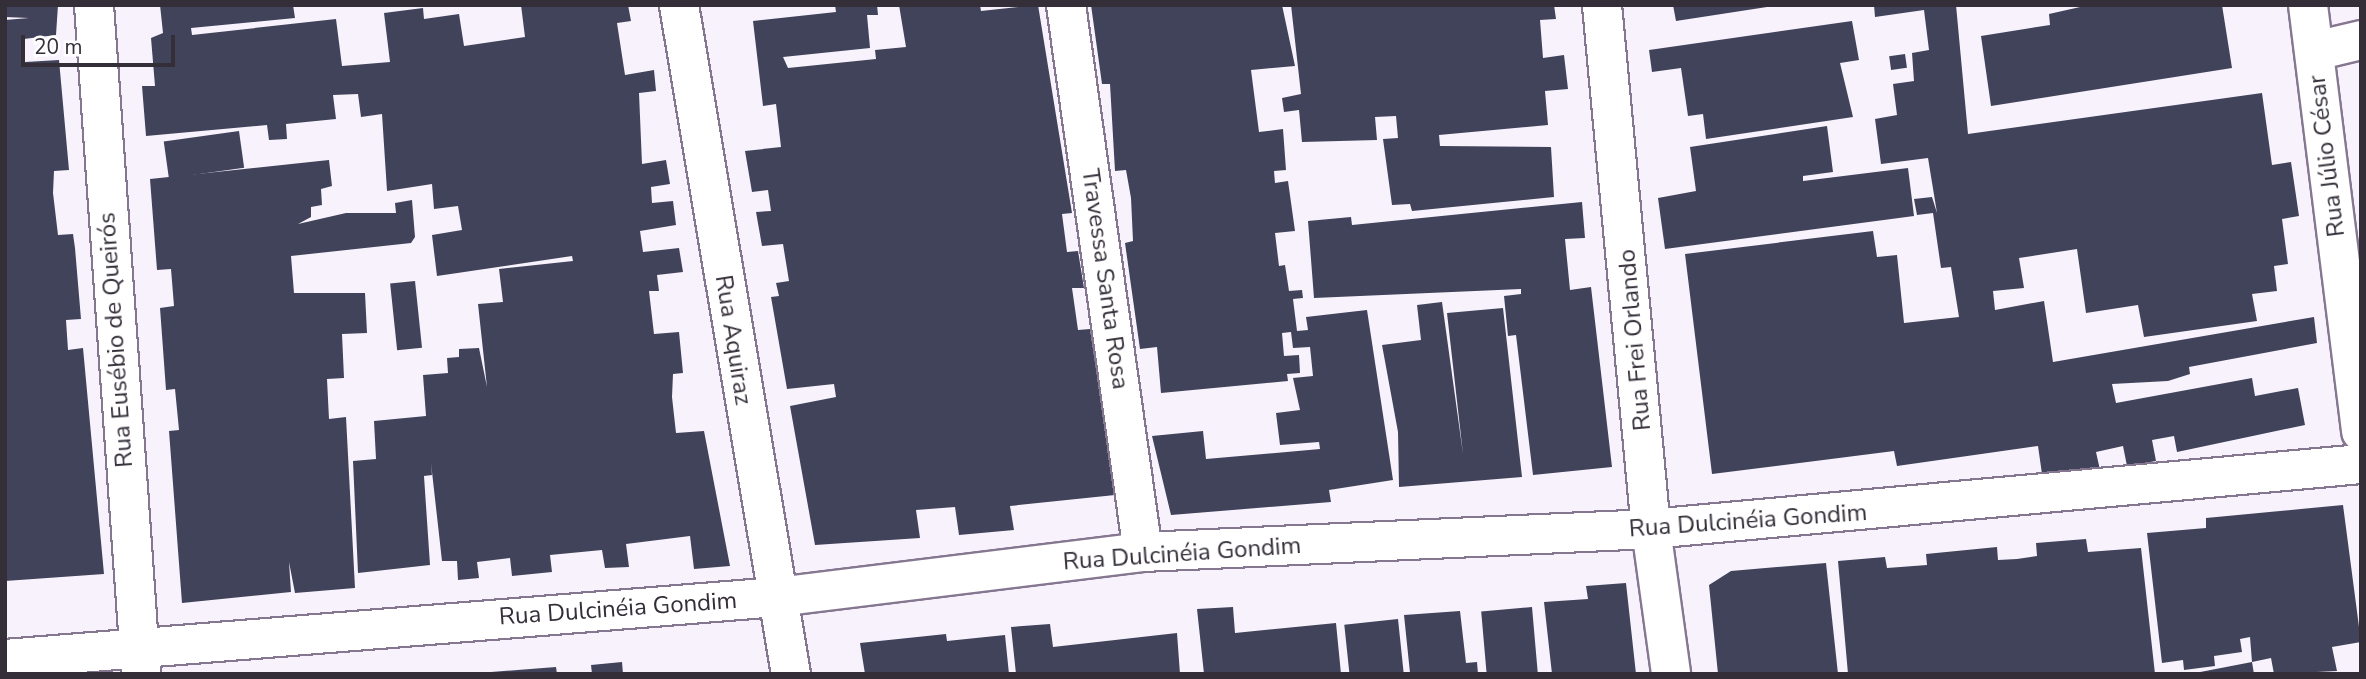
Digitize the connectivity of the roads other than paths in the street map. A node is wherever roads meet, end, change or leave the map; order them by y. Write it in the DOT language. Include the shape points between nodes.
graph roads {
  1 [pos="94,5"];
  2 [pos="680,5"];
  3 [pos="1066,5"];
  4 [pos="1602,5"];
  5 [pos="2308,5"];
  6 [pos="2361,40"];
  7 [pos="2315,51"];
  8 [pos="2361,432"];
  9 [pos="2361,464"];
  10 [pos="1651,529"];
  11 [pos="1143,552"];
  12 [pos="777,597"];
  13 [pos="5,659"];
  14 [pos="140,659"];
  15 [pos="791,674"];
  16 [pos="1671,674"];
  1 -- 14 [label="street, Rua Eusébio de Queirós"];
  2 -- 12 [label="street, Rua Aquiraz"];
  3 -- 11 [label="street, Travessa Santa Rosa"];
  4 -- 10 [label="street, Rua Frei Orlando"];
  5 -- 7 [label="street, Rua Júlio César"];
  6 -- 7 [label="street"];
  7 -- 8 [label="street, Rua Júlio César"];
  9 -- 10 [label="street, Rua Dulcinéia Gondim"];
  10 -- 11 [label="street, Rua Dulcinéia Gondim"];
  10 -- 16 [label="street, Rua Frei Orlando"];
  11 -- 12 [label="street, Rua Dulcinéia Gondim"];
  12 -- 14 [label="street, Rua Dulcinéia Gondim"];
  12 -- 15 [label="street, Rua Aquiraz"];
  13 -- 14 [label="street, Rua Dulcinéia Gondim"];
}
